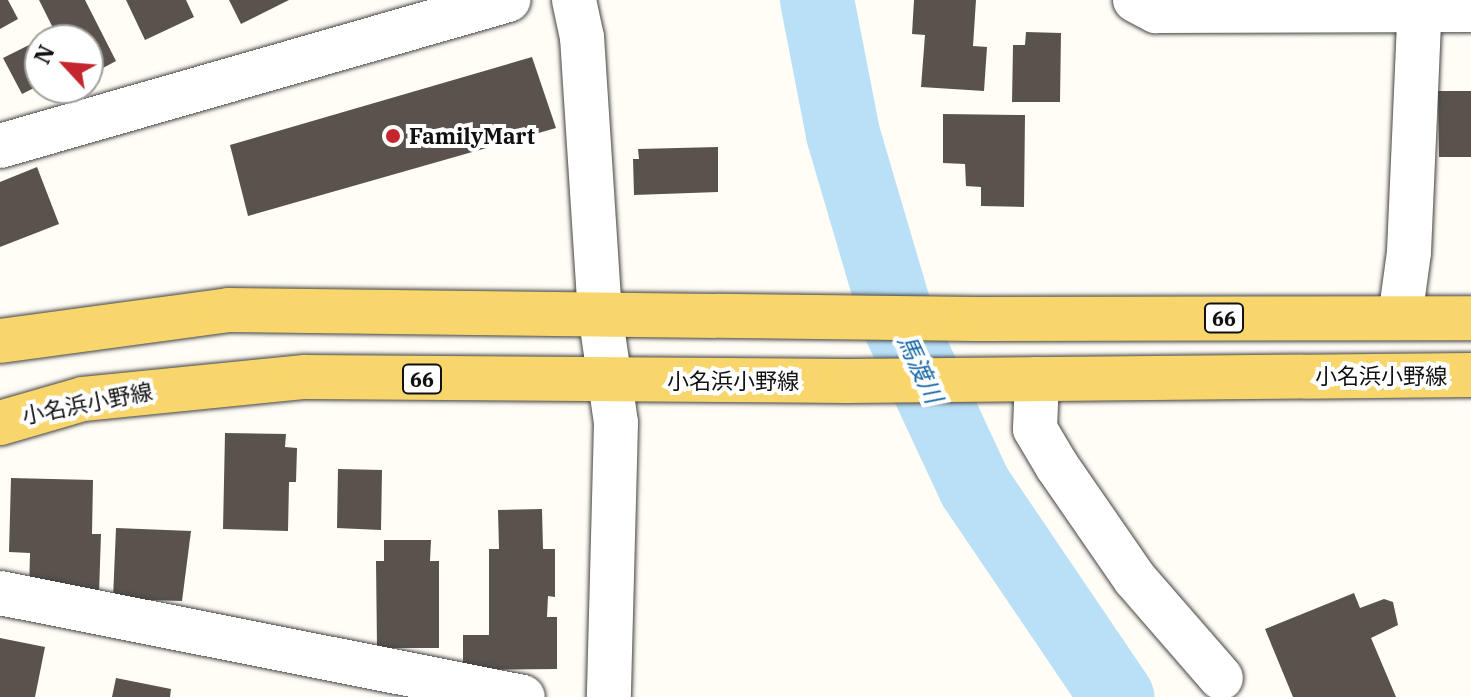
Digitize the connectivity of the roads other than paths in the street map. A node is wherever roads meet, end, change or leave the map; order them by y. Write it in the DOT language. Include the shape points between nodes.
graph roads {
  1 [pos="508,0"];
  2 [pos="574,0"];
  3 [pos="1135,0"];
  4 [pos="1419,5"];
  5 [pos="1471,10"];
  6 [pos="0,146"];
  7 [pos="600,313"];
  8 [pos="1400,318"];
  9 [pos="1471,318"];
  10 [pos="0,341"];
  11 [pos="1471,375"];
  12 [pos="1022,379"];
  13 [pos="611,381"];
  14 [pos="0,423"];
  15 [pos="0,593"];
  16 [pos="1221,678"];
  17 [pos="523,697"];
  18 [pos="609,697"];
  1 -- 6 [label="street"];
  2 -- 7 [label="street" via="582,37"];
  3 -- 4 [label="street" via="1156,11"];
  4 -- 5 [label="street"];
  4 -- 8 [label="street" via="1409,252"];
  7 -- 8 [label="main road, 66"];
  7 -- 10 [label="main road, 66" via="228,310"];
  7 -- 13 [label="street"];
  8 -- 9 [label="main road, 66"];
  11 -- 12 [label="main road, 小名浜小野線 / 66"];
  12 -- 13 [label="main road, 小名浜小野線 / 66"];
  12 -- 16 [label="street" via="1035,429 1057,466 1135,579"];
  13 -- 14 [label="main road, 小名浜小野線 / 66" via="305,377 83,399"];
  13 -- 18 [label="street" via="616,423"];
  15 -- 17 [label="street"];
}
